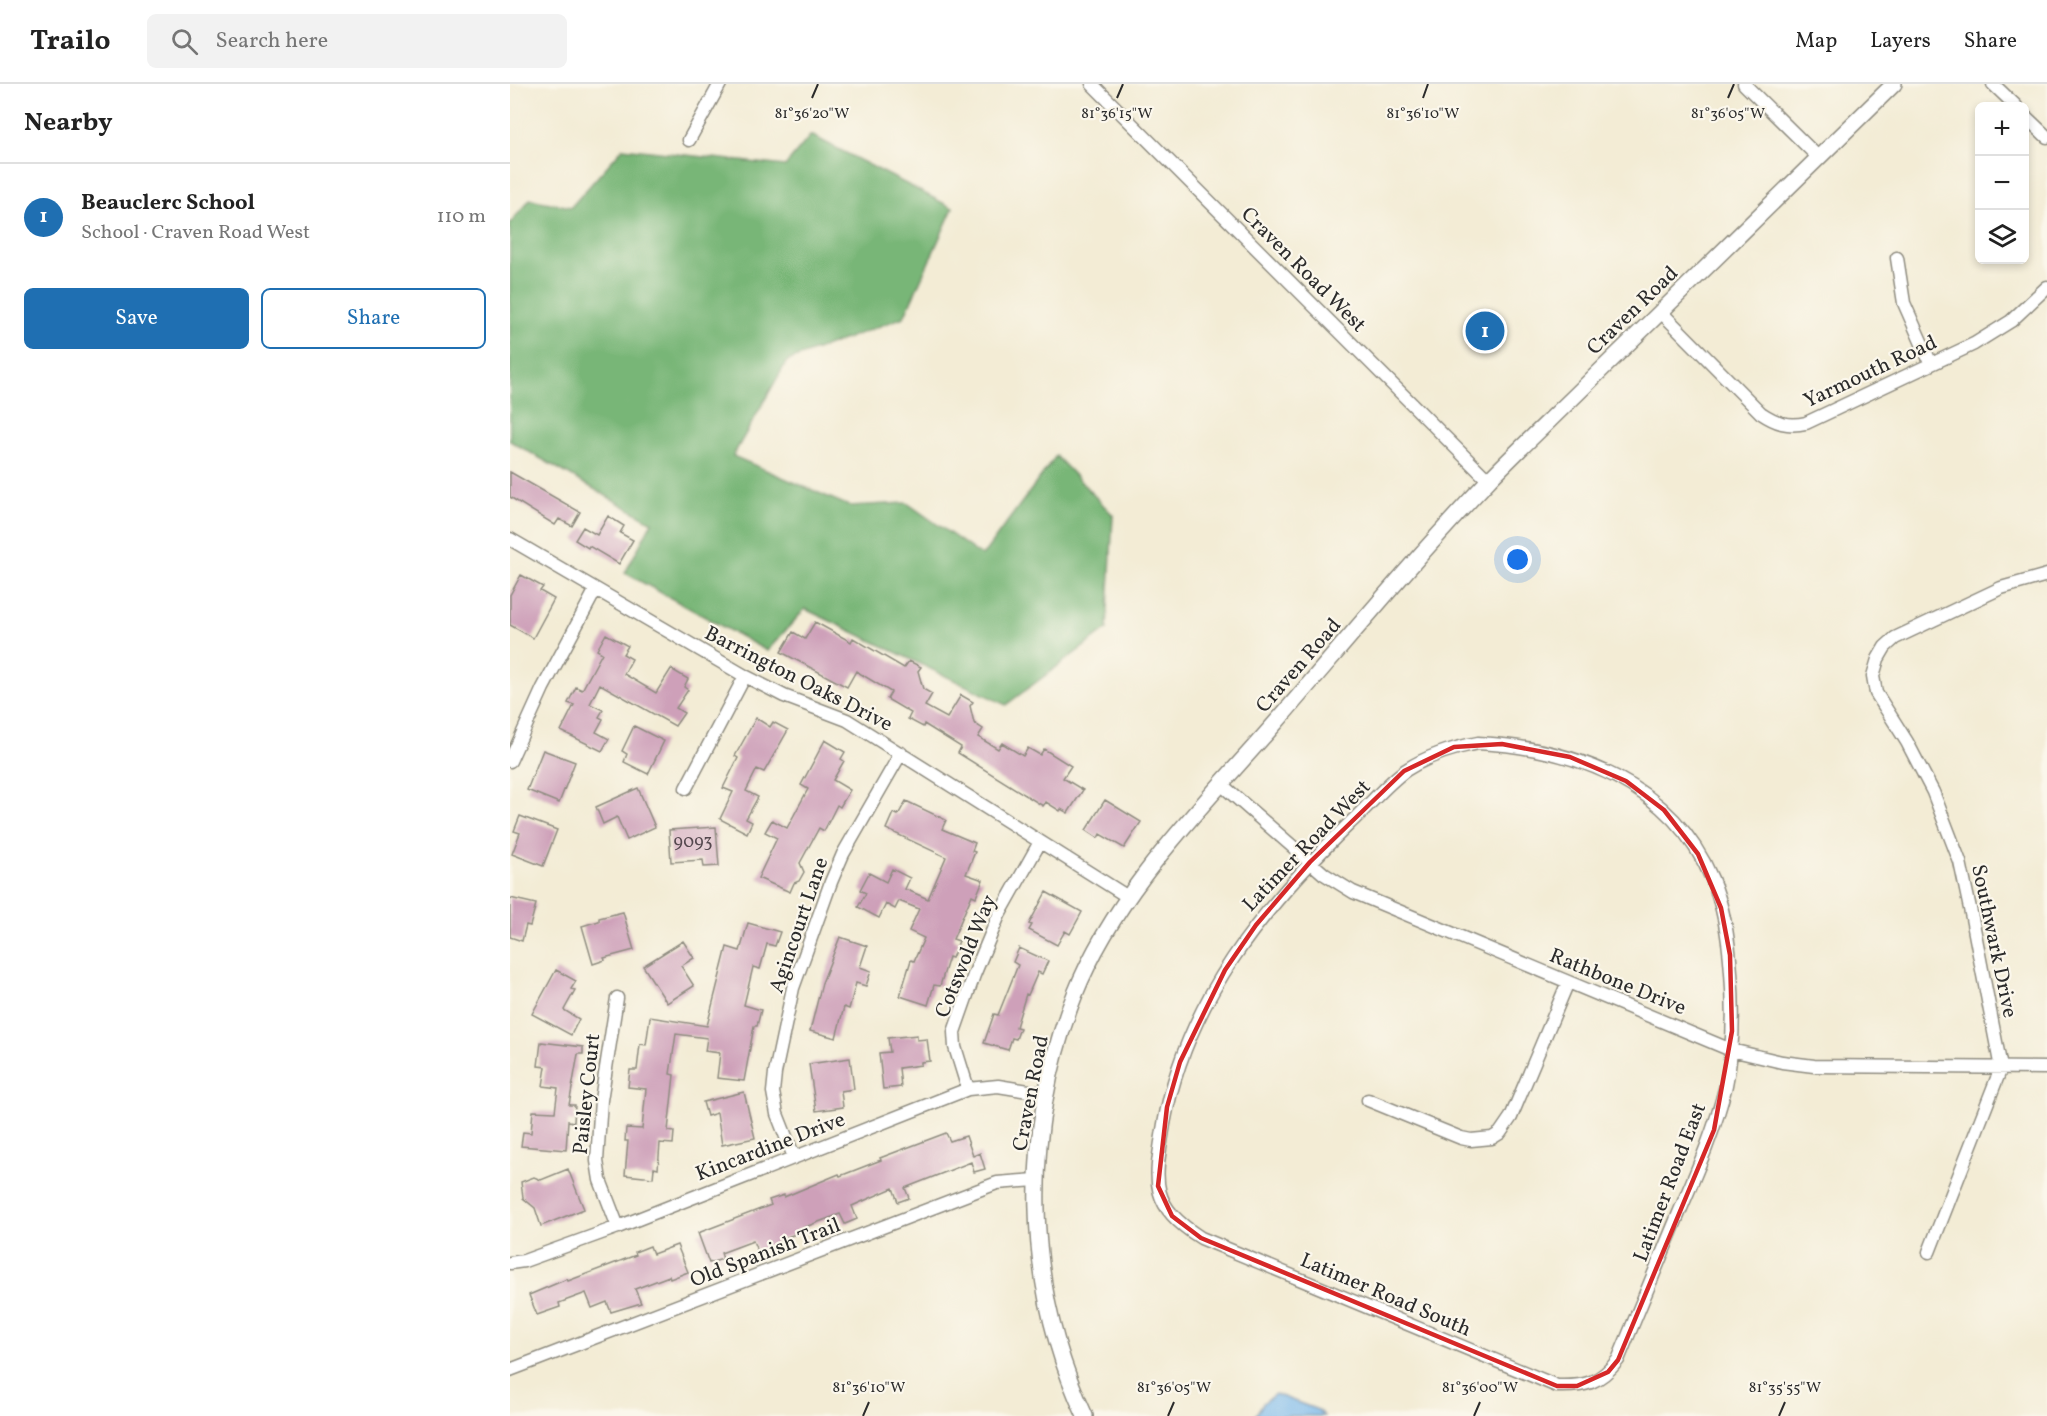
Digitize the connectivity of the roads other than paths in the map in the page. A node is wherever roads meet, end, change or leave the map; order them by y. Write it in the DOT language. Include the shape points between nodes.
graph roads {
  1 [pos="720,84"];
  2 [pos="1092,84"];
  3 [pos="1744,84"];
  4 [pos="1894,84"];
  5 [pos="1993,84"];
  6 [pos="2012,102"];
  7 [pos="2029,119"];
  8 [pos="2047,137"];
  9 [pos="689,140"];
  10 [pos="1819,158"];
  11 [pos="1897,258"];
  12 [pos="2047,287"];
  13 [pos="1660,311"];
  14 [pos="1931,364"];
  15 [pos="1488,481"];
  16 [pos="510,539"];
  17 [pos="2047,575"];
  18 [pos="596,589"];
  19 [pos="745,676"];
  20 [pos="901,753"];
  21 [pos="510,761"];
  22 [pos="1610,772"];
  23 [pos="1222,784"];
  24 [pos="686,788"];
  25 [pos="1040,842"];
  26 [pos="1310,862"];
  27 [pos="1128,897"];
  28 [pos="1568,982"];
  29 [pos="617,998"];
  30 [pos="1731,1050"];
  31 [pos="2001,1068"];
  32 [pos="2047,1068"];
  33 [pos="968,1089"];
  34 [pos="1047,1094"];
  35 [pos="1368,1100"];
  36 [pos="794,1157"];
  37 [pos="1036,1180"];
  38 [pos="1172,1216"];
  39 [pos="618,1227"];
  40 [pos="1929,1252"];
  41 [pos="510,1263"];
  42 [pos="510,1370"];
  43 [pos="1593,1382"];
  44 [pos="1085,1416"];
  1 -- 9 [label="street"];
  2 -- 15 [label="street, Craven Road West"];
  3 -- 10 [label="street"];
  4 -- 10 [label="street, Craven Road"];
  5 -- 6 [label="street"];
  7 -- 8 [label="street"];
  10 -- 13 [label="street, Craven Road"];
  11 -- 14 [label="street" via="1904,303"];
  12 -- 14 [label="street, Yarmouth Road" via="2012,321"];
  13 -- 14 [label="street, Yarmouth Road" via="1761,413 1776,423 1806,423"];
  13 -- 15 [label="street, Craven Road"];
  15 -- 23 [label="street, Craven Road"];
  16 -- 18 [label="street, Barrington Oaks Drive"];
  17 -- 31 [label="street, Southwark Drive" via="2001,588 1895,638 1878,659 1873,676 1876,693 1933,792 1959,862"];
  18 -- 19 [label="street, Barrington Oaks Drive"];
  18 -- 21 [label="street" via="543,688"];
  19 -- 20 [label="street, Barrington Oaks Drive" via="847,720"];
  19 -- 24 [label="street"];
  20 -- 25 [label="street, Barrington Oaks Drive"];
  20 -- 36 [label="street, Agincourt Lane" via="843,854 793,988 774,1092 777,1114"];
  22 -- 26 [label="street, Latimer Road West" via="1570,757 1502,744 1454,747 1404,771"];
  22 -- 30 [label="street, Latimer Road East" via="1664,810 1686,835 1712,879 1730,955"];
  23 -- 26 [label="street, Rathbone Drive"];
  23 -- 27 [label="street, Craven Road"];
  25 -- 27 [label="street, Barrington Oaks Drive"];
  25 -- 33 [label="street, Cotswold Way" via="999,915 954,1032"];
  26 -- 28 [label="street, Rathbone Drive" via="1353,892"];
  26 -- 38 [label="street, Latimer Road West" via="1256,925 1225,970 1200,1014 1180,1062 1167,1107 1157,1169 1158,1186"];
  27 -- 34 [label="street, Craven Road" via="1093,954 1075,994"];
  28 -- 30 [label="street, Rathbone Drive"];
  28 -- 35 [label="street" via="1511,1117 1492,1138 1461,1138"];
  29 -- 39 [label="street, Paisley Court" via="601,1100 597,1161"];
  30 -- 31 [label="street, Rathbone Drive" via="1814,1066"];
  30 -- 43 [label="street, Latimer Road East" via="1726,1083 1705,1152 1618,1360"];
  31 -- 32 [label="street, Rathbone Drive"];
  31 -- 40 [label="street"];
  33 -- 34 [label="street, Kincardine Drive" via="998,1086"];
  33 -- 36 [label="street, Kincardine Drive"];
  34 -- 37 [label="street, Craven Road"];
  36 -- 39 [label="street, Kincardine Drive"];
  37 -- 42 [label="street, Old Spanish Trail" via="997,1184"];
  37 -- 44 [label="street, Craven Road" via="1039,1254 1051,1322"];
  38 -- 43 [label="street, Latimer Road South" via="1201,1238 1557,1386"];
  39 -- 41 [label="street, Kincardine Drive"];
}
